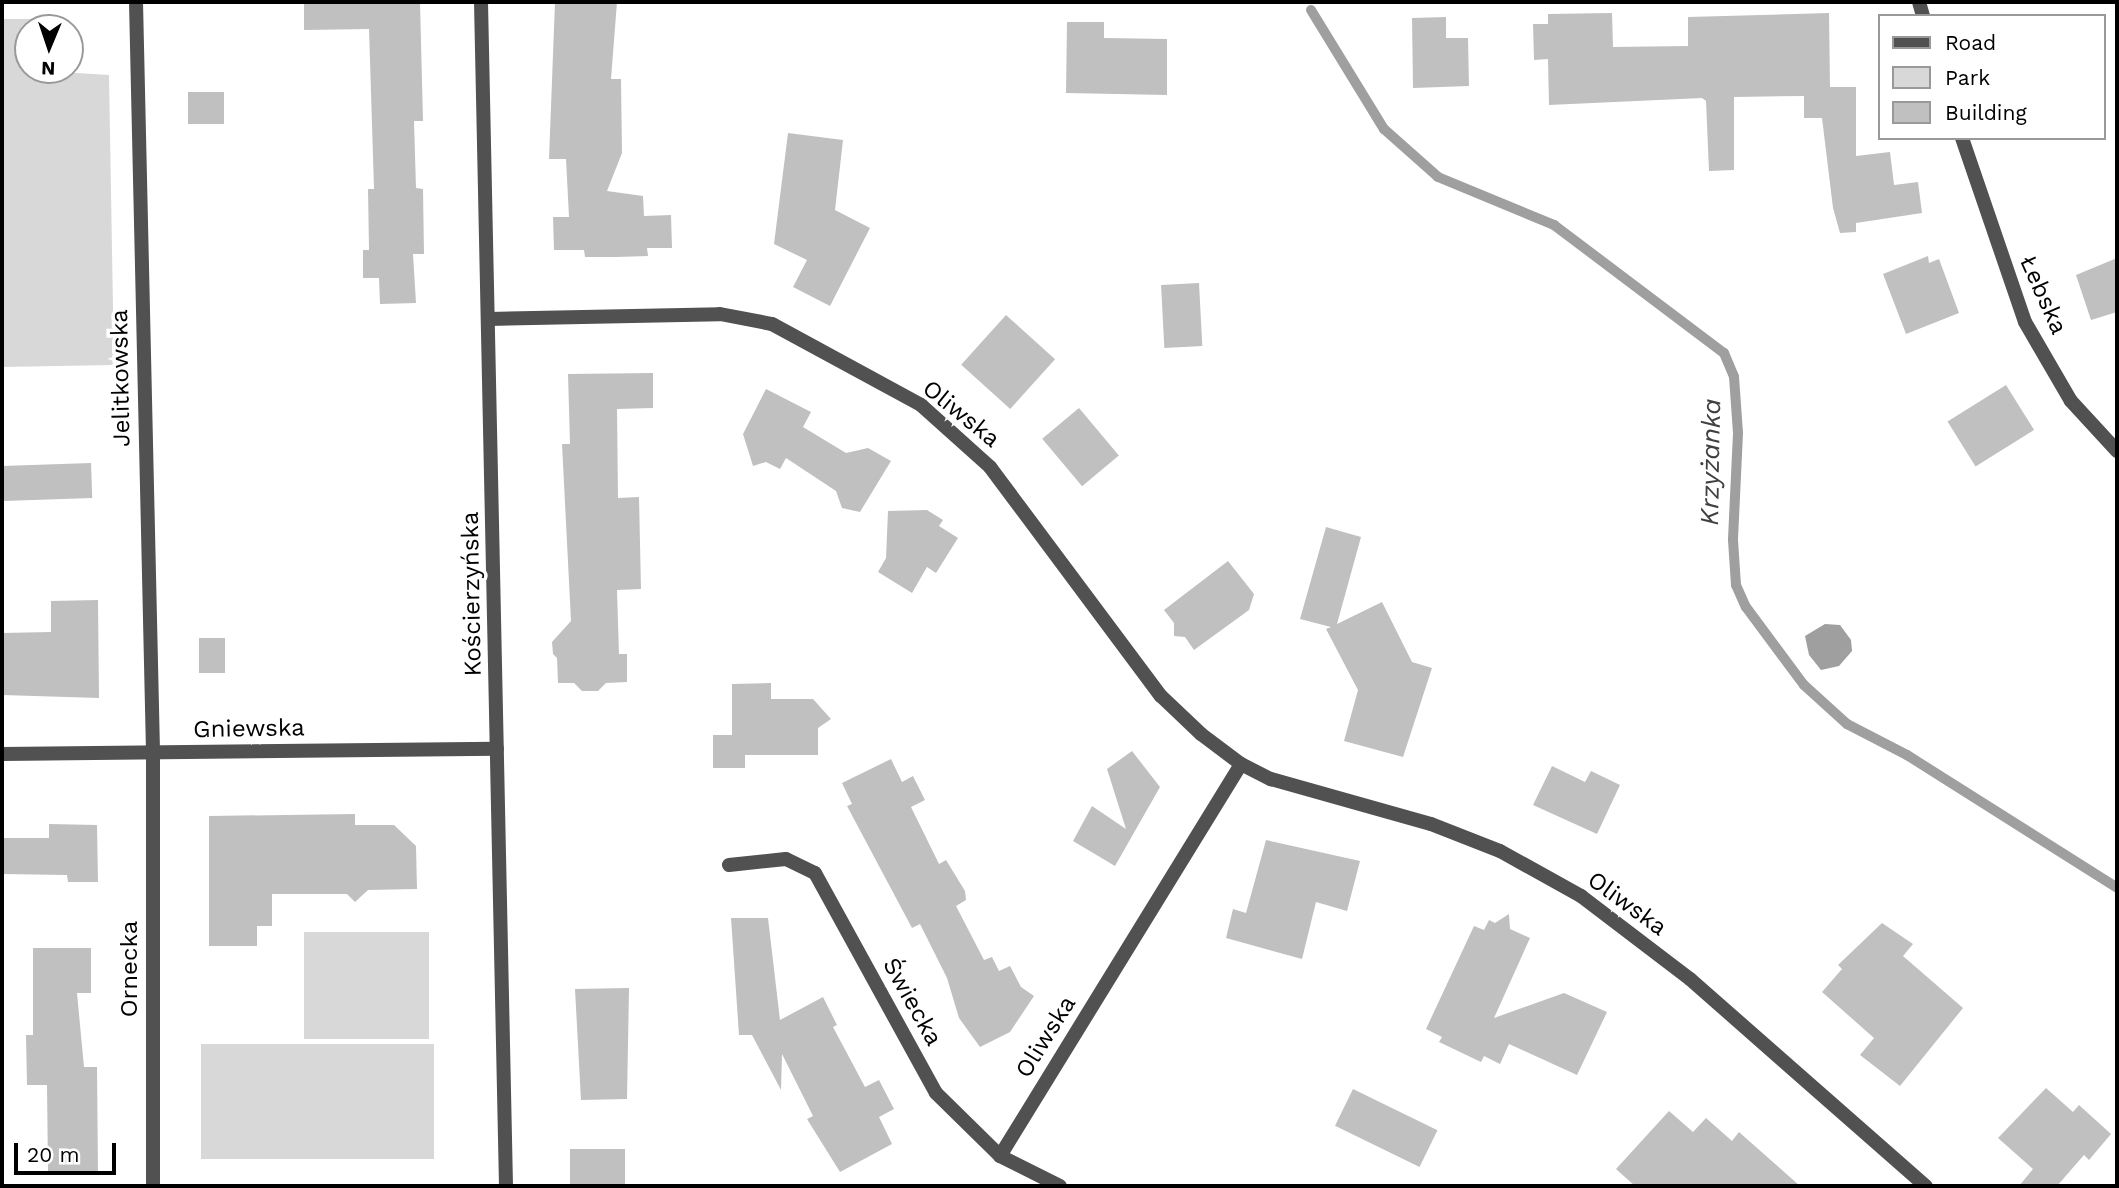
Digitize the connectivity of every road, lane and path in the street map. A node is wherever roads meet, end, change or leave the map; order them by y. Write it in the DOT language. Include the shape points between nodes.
graph roads {
  1 [pos="136,2"];
  2 [pos="481,2"];
  3 [pos="1963,140"];
  4 [pos="489,319"];
  5 [pos="2117,451"];
  6 [pos="497,749"];
  7 [pos="152,753"];
  8 [pos="2,754"];
  9 [pos="1241,764"];
  10 [pos="729,865"];
  11 [pos="1000,1156"];
  12 [pos="153,1186"];
  13 [pos="506,1186"];
  14 [pos="1060,1186"];
  15 [pos="1926,1186"];
  1 -- 7 [label="street, Jelitkowska"];
  2 -- 4 [label="street, Kościerzyńska"];
  3 -- 5 [label="street, Łebska" via="2025,323 2071,401"];
  4 -- 6 [label="street, Kościerzyńska"];
  4 -- 9 [label="street, Oliwska" via="720,314 772,324 920,405 990,467 1161,696"];
  6 -- 7 [label="street, Gniewska"];
  6 -- 13 [label="street, Kościerzyńska"];
  7 -- 8 [label="street, Gniewska"];
  7 -- 12 [label="street, Ornecka"];
  9 -- 11 [label="street, Oliwska"];
  9 -- 15 [label="street, Oliwska" via="1272,779 1443,829 1500,851 1581,896 1690,979"];
  10 -- 11 [label="street, Świecka" via="786,859 815,873 936,1093"];
  11 -- 14 [label="street, Świecka"];
}
